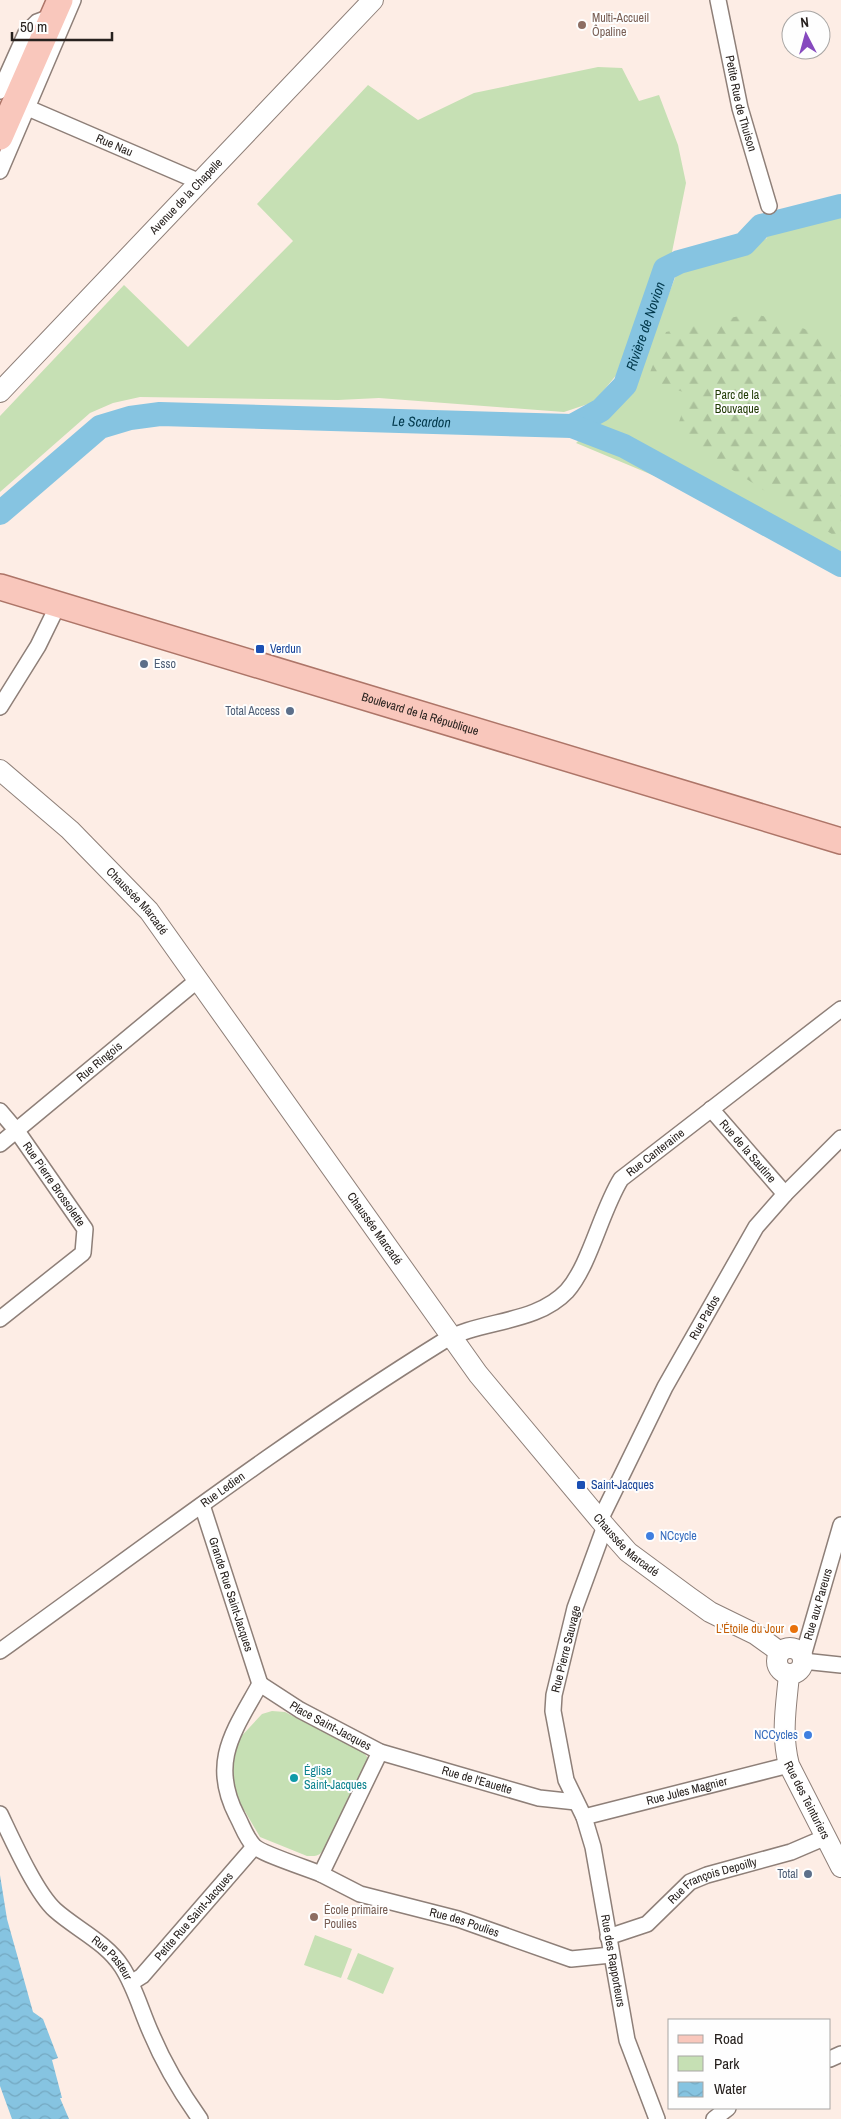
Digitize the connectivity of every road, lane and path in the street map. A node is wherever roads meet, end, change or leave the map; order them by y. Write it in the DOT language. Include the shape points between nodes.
graph roads {
  1 [pos="73,0"];
  2 [pos="372,0"];
  3 [pos="718,0"];
  4 [pos="56,8"];
  5 [pos="0,91"];
  6 [pos="28,108"];
  7 [pos="0,137"];
  8 [pos="0,171"];
  9 [pos="200,182"];
  10 [pos="770,206"];
  11 [pos="0,392"];
  12 [pos="0,576"];
  13 [pos="0,587"];
  14 [pos="58,605"];
  15 [pos="0,707"];
  16 [pos="0,770"];
  17 [pos="841,829"];
  18 [pos="841,841"];
  19 [pos="198,979"];
  20 [pos="841,1009"];
  21 [pos="711,1109"];
  22 [pos="0,1112"];
  23 [pos="17,1131"];
  24 [pos="841,1138"];
  25 [pos="0,1144"];
  26 [pos="785,1194"];
  27 [pos="0,1319"];
  28 [pos="451,1336"];
  29 [pos="202,1505"];
  30 [pos="602,1523"];
  31 [pos="841,1524"];
  32 [pos="0,1651"];
  33 [pos="780,1652"];
  34 [pos="803,1659"];
  35 [pos="841,1665"];
  36 [pos="789,1675"];
  37 [pos="260,1684"];
  38 [pos="380,1752"];
  39 [pos="789,1765"];
  40 [pos="576,1802"];
  41 [pos="0,1814"];
  42 [pos="584,1817"];
  43 [pos="826,1837"];
  44 [pos="254,1847"];
  45 [pos="840,1863"];
  46 [pos="321,1874"];
  47 [pos="608,1937"];
  48 [pos="611,1955"];
  49 [pos="131,1983"];
  50 [pos="727,2109"];
  51 [pos="200,2119"];
  52 [pos="657,2119"];
  53 [pos="714,2119"];
  1 -- 6 [label="street"];
  2 -- 9 [label="street, Avenue de la Chapelle"];
  3 -- 10 [label="street, Petite Rue de Thuison" via="740,108"];
  4 -- 5 [label="street" via="26,33"];
  4 -- 7 [label="main road"];
  6 -- 8 [label="street"];
  6 -- 9 [label="street, Rue Nau"];
  9 -- 11 [label="street, Avenue de la Chapelle"];
  12 -- 17 [label="main road, Boulevard de la République"];
  13 -- 14 [label="main road, Boulevard de la République"];
  14 -- 15 [label="street" via="38,646"];
  14 -- 18 [label="main road, Boulevard de la République"];
  16 -- 19 [label="street, Chaussée Marcadé" via="70,830 136,895"];
  19 -- 23 [label="street, Rue Ringois"];
  19 -- 28 [label="street, Chaussée Marcadé"];
  20 -- 21 [label="street, Rue Canteraine"];
  21 -- 26 [label="street, Rue de la Sautine"];
  21 -- 28 [label="street, Rue Canteraine" via="621,1179 610,1196 578,1274 567,1291 554,1302 525,1314"];
  22 -- 23 [label="street, Rue Pierre Brossolette"];
  23 -- 25 [label="street, Rue Ringois"];
  23 -- 27 [label="street, Rue Pierre Brossolette" via="85,1229 84,1253"];
  24 -- 26 [label="street, Rue Pados"];
  26 -- 30 [label="street, Rue Pados" via="756,1227 665,1387"];
  28 -- 29 [label="street, Rue Ledien" via="319,1421"];
  28 -- 30 [label="street, Chaussée Marcadé" via="498,1400"];
  29 -- 32 [label="street, Rue Ledien"];
  29 -- 37 [label="street, Grande Rue Saint-Jacques"];
  30 -- 33 [label="street, Chaussée Marcadé" via="628,1552 689,1597"];
  30 -- 40 [label="street, Rue Pierre Sauvage" via="575,1608 554,1694 556,1734 566,1780"];
  31 -- 34 [label="street, Rue aux Pareurs"];
  33 -- 34 [label="street" via="793,1648"];
  33 -- 36 [label="street" via="777,1664 781,1672"];
  34 -- 35 [label="street"];
  34 -- 36 [label="street" via="801,1669"];
  36 -- 39 [label="street, Rue des Teinturiers" via="783,1731"];
  37 -- 38 [label="street, Place Saint-Jacques" via="300,1710"];
  37 -- 44 [label="street" via="224,1757 229,1800"];
  38 -- 40 [label="street, Rue de l'Eauette" via="539,1798"];
  38 -- 46 [label="street, Place Saint-Jacques"];
  39 -- 42 [label="street, Rue Jules Magnier"];
  39 -- 43 [label="street, Rue des Teinturiers"];
  40 -- 42 [label="street, Rue des Rapporteurs"];
  41 -- 49 [label="street, Rue Pasteur" via="54,1909 105,1949"];
  42 -- 47 [label="street, Rue des Rapporteurs" via="593,1847"];
  43 -- 45 [label="street, Rue des Teinturiers"];
  43 -- 47 [label="street, Rue François Depoilly" via="791,1852 690,1882 647,1924"];
  44 -- 46 [label="street"];
  44 -- 49 [label="street, Petite Rue Saint-Jacques" via="142,1976"];
  46 -- 48 [label="street, Rue des Poulies" via="360,1894 458,1919 571,1959"];
  47 -- 48 [label="street, Rue des Rapporteurs"];
  48 -- 52 [label="street, Rue des Rapporteurs" via="627,2040"];
  49 -- 51 [label="street, Rue Pasteur" via="163,2060"];
  50 -- 53 [label="street"];
}
